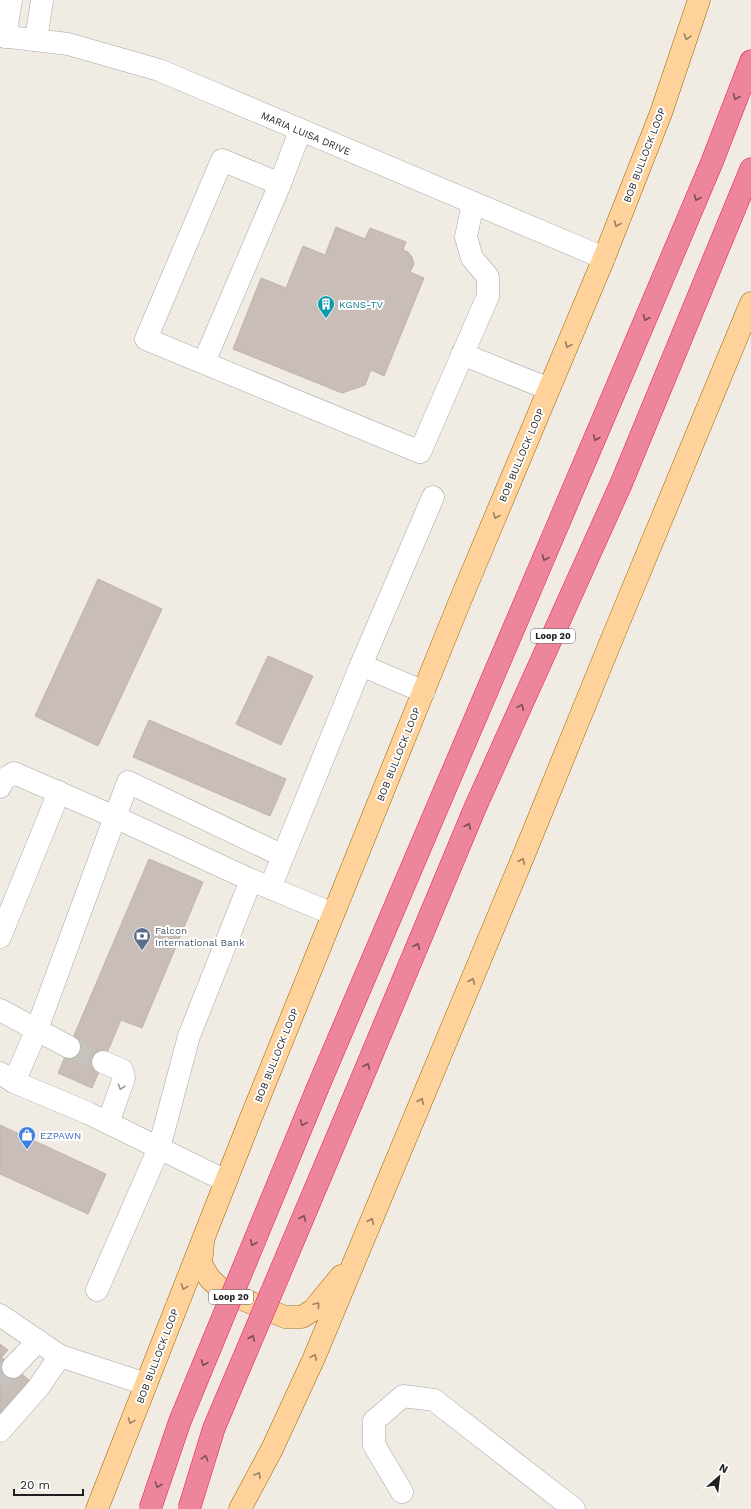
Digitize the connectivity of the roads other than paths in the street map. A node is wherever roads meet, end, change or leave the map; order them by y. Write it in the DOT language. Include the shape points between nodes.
graph roads {
  1 [pos="11,0"];
  2 [pos="42,0"];
  3 [pos="699,0"];
  4 [pos="3,37"];
  5 [pos="36,40"];
  6 [pos="751,61"];
  7 [pos="300,130"];
  8 [pos="751,169"];
  9 [pos="280,184"];
  10 [pos="473,203"];
  11 [pos="604,258"];
  12 [pos="748,316"];
  13 [pos="462,354"];
  14 [pos="204,362"];
  15 [pos="549,389"];
  16 [pos="433,496"];
  17 [pos="362,665"];
  18 [pos="424,692"];
  19 [pos="0,787"];
  20 [pos="59,792"];
  21 [pos="115,817"];
  22 [pos="283,856"];
  23 [pos="260,884"];
  24 [pos="333,914"];
  25 [pos="0,937"];
  26 [pos="0,1010"];
  27 [pos="37,1029"];
  28 [pos="69,1047"];
  29 [pos="103,1062"];
  30 [pos="7,1078"];
  31 [pos="108,1123"];
  32 [pos="159,1148"];
  33 [pos="226,1181"];
  34 [pos="203,1238"];
  35 [pos="356,1257"];
  36 [pos="97,1290"];
  37 [pos="0,1315"];
  38 [pos="38,1340"];
  39 [pos="60,1356"];
  40 [pos="13,1367"];
  41 [pos="146,1384"];
  42 [pos="0,1431"];
  43 [pos="402,1492"];
  44 [pos="101,1500"];
  45 [pos="83,1509"];
  46 [pos="150,1509"];
  47 [pos="189,1509"];
  48 [pos="240,1509"];
  49 [pos="574,1509"];
  1 -- 4 [label="street"];
  2 -- 5 [label="street"];
  3 -- 11 [label="main road, BOB BULLOCK LOOP, one-way" via="661,113"];
  4 -- 5 [label="street, MARIA LUISA DRIVE"];
  5 -- 7 [label="street, MARIA LUISA DRIVE" via="68,44 158,70"];
  6 -- 46 [label="highway, Loop 20, one-way, bridge" via="712,162 634,348 318,1087 180,1421"];
  7 -- 9 [label="street"];
  7 -- 10 [label="street, MARIA LUISA DRIVE"];
  47 -- 8 [label="highway, Loop 20, one-way, bridge" via="214,1428 475,808 621,484"];
  9 -- 14 [label="street"];
  9 -- 14 [label="street" via="222,160 146,339"];
  10 -- 11 [label="street, MARIA LUISA DRIVE"];
  10 -- 13 [label="street" via="466,237 472,258 488,277 488,296"];
  11 -- 15 [label="main road, BOB BULLOCK LOOP, one-way"];
  35 -- 12 [label="main road, one-way"];
  13 -- 14 [label="street" via="420,452"];
  13 -- 15 [label="street"];
  15 -- 18 [label="main road, BOB BULLOCK LOOP, one-way"];
  16 -- 17 [label="street"];
  17 -- 18 [label="street"];
  17 -- 22 [label="street"];
  18 -- 24 [label="main road, BOB BULLOCK LOOP"];
  19 -- 20 [label="street" via="2,780 14,773"];
  20 -- 21 [label="street"];
  20 -- 25 [label="street"];
  21 -- 22 [label="street" via="128,782"];
  21 -- 23 [label="street"];
  21 -- 27 [label="street"];
  22 -- 23 [label="street"];
  23 -- 24 [label="street"];
  23 -- 32 [label="street" via="189,1036"];
  24 -- 33 [label="main road, BOB BULLOCK LOOP"];
  26 -- 27 [label="street"];
  27 -- 28 [label="street"];
  27 -- 30 [label="street"];
  29 -- 31 [label="street, one-way" via="122,1070 124,1078"];
  30 -- 31 [label="street"];
  31 -- 32 [label="street"];
  32 -- 33 [label="street"];
  32 -- 36 [label="street"];
  33 -- 34 [label="main road, BOB BULLOCK LOOP"];
  34 -- 35 [label="main road, one-way" via="201,1264 210,1279 223,1291 285,1318 302,1317 313,1310"];
  34 -- 41 [label="main road, BOB BULLOCK LOOP, one-way"];
  48 -- 35 [label="main road, one-way" via="272,1449 314,1358"];
  37 -- 38 [label="street"];
  38 -- 39 [label="street"];
  38 -- 40 [label="street"];
  39 -- 41 [label="street"];
  39 -- 42 [label="street" via="38,1388"];
  41 -- 44 [label="main road, BOB BULLOCK LOOP, one-way"];
  43 -- 49 [label="street" via="374,1445 374,1421 403,1396 434,1400"];
  44 -- 45 [label="main road"];
}
